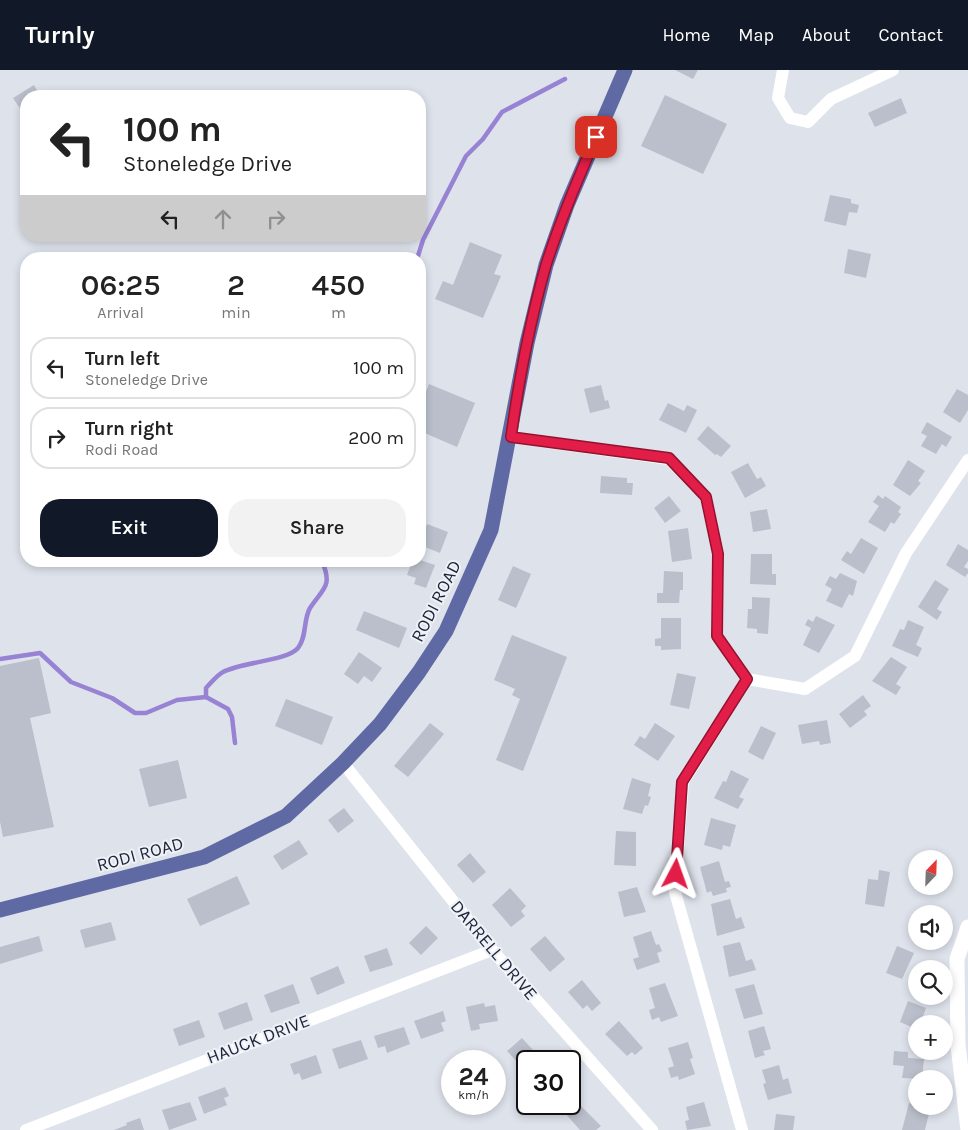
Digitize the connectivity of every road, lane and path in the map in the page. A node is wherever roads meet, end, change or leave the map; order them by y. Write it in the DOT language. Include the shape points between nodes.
graph roads {
  1 [pos="625,70"];
  2 [pos="783,70"];
  3 [pos="893,70"];
  4 [pos="511,437"];
  5 [pos="968,460"];
  6 [pos="747,679"];
  7 [pos="343,763"];
  8 [pos="0,910"];
  9 [pos="968,927"];
  10 [pos="492,950"];
  11 [pos="26,1130"];
  12 [pos="652,1130"];
  13 [pos="742,1130"];
  14 [pos="968,1130"];
  1 -- 4 [label="main road, RODI ROAD" via="567,205 546,265 527,344"];
  2 -- 3 [label="street" via="778,98 790,118 808,122 831,98"];
  4 -- 6 [label="street" via="669,458 706,497 718,554 717,636"];
  4 -- 7 [label="main road, RODI ROAD" via="492,530 446,631 380,724"];
  5 -- 6 [label="street" via="906,554 855,656 805,689"];
  6 -- 13 [label="street" via="682,782 675,892"];
  7 -- 8 [label="main road, RODI ROAD" via="286,816 204,857"];
  7 -- 10 [label="street, DARRELL DRIVE"];
  9 -- 14 [label="street" via="957,959 958,1046"];
  10 -- 11 [label="street, HAUCK DRIVE"];
  10 -- 12 [label="street, DARRELL DRIVE"];
}
